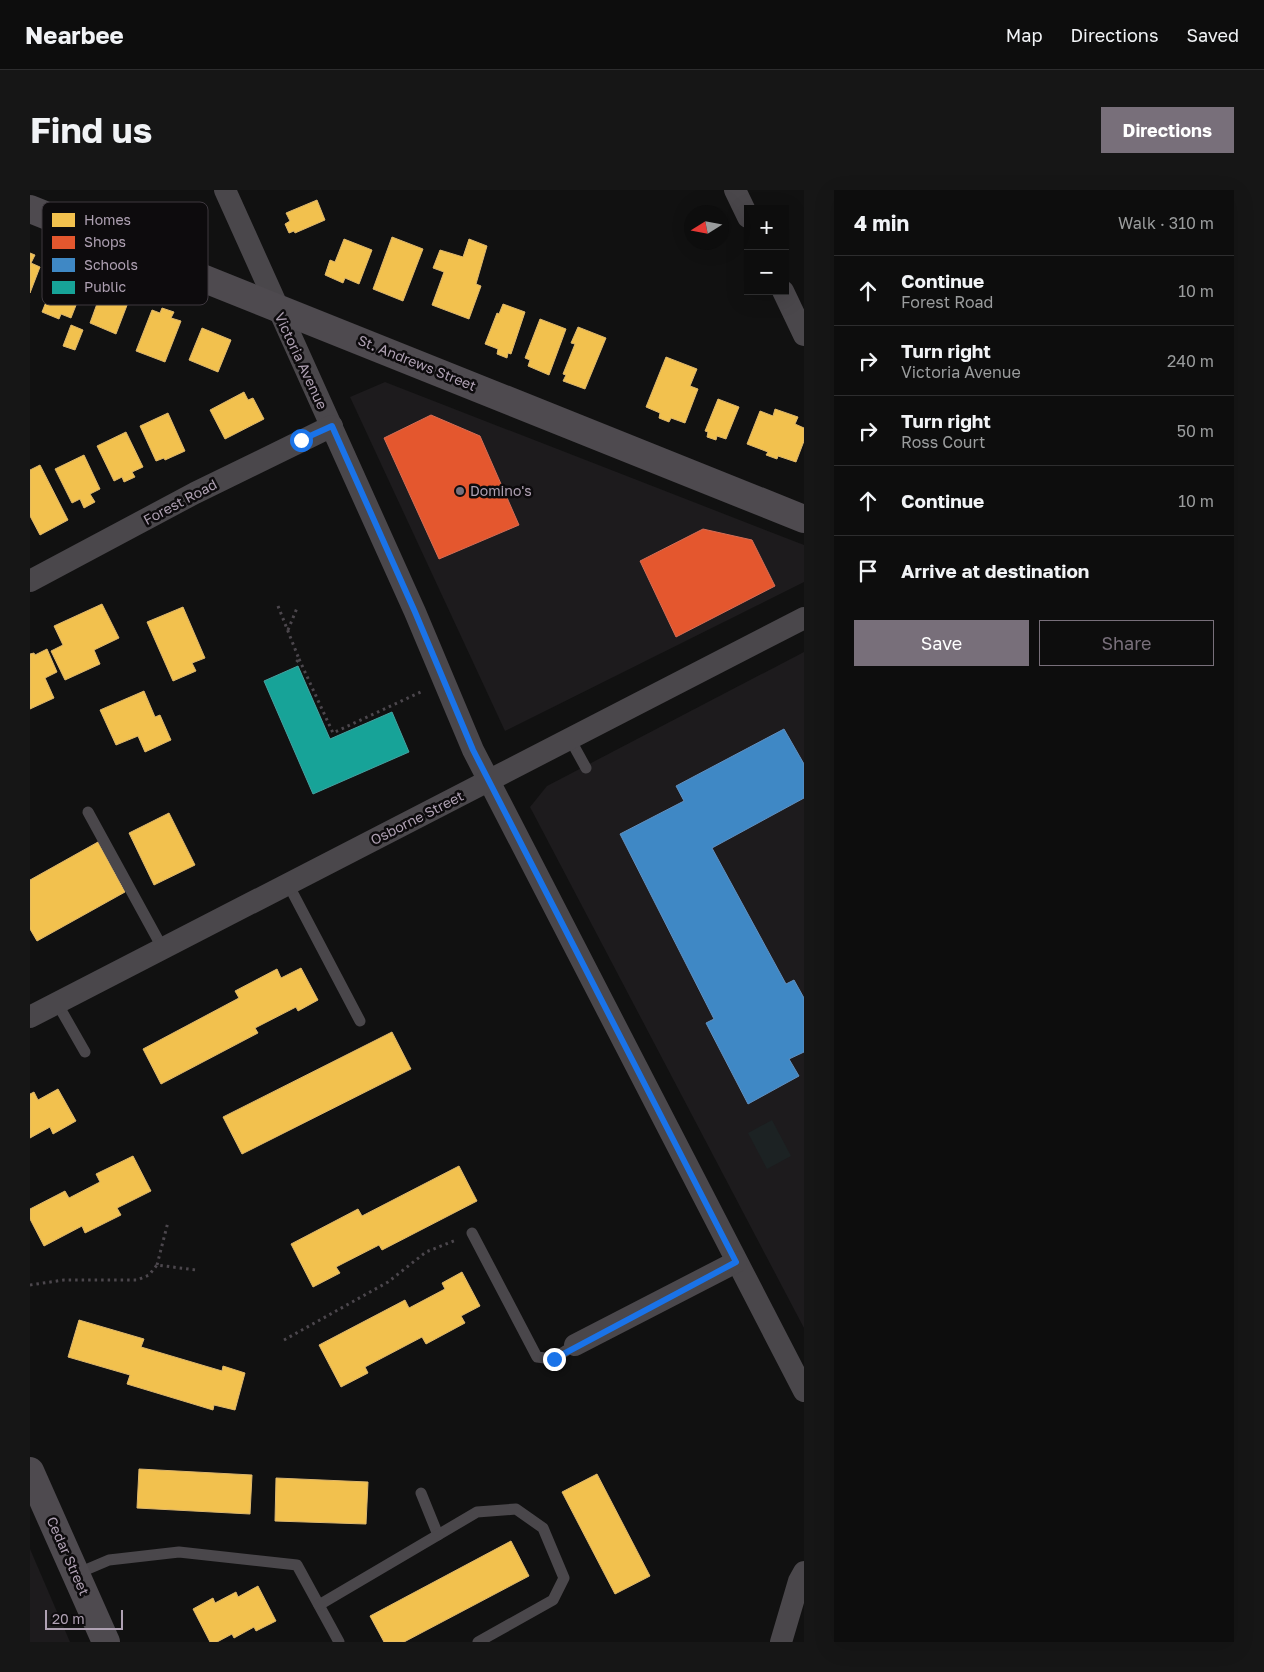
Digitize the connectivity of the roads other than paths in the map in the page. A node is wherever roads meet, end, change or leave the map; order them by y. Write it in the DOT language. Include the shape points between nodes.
graph roads {
  1 [pos="225,190"];
  2 [pos="735,190"];
  3 [pos="30,209"];
  4 [pos="744,209"];
  5 [pos="42,214"];
  6 [pos="208,278"];
  7 [pos="785,295"];
  8 [pos="276,305"];
  9 [pos="804,335"];
  10 [pos="332,426"];
  11 [pos="804,519"];
  12 [pos="30,581"];
  13 [pos="804,618"];
  14 [pos="570,739"];
  15 [pos="586,768"];
  16 [pos="489,781"];
  17 [pos="88,812"];
  18 [pos="288,884"];
  19 [pos="163,949"];
  20 [pos="58,1003"];
  21 [pos="30,1017"];
  22 [pos="360,1021"];
  23 [pos="85,1052"];
  24 [pos="472,1233"];
  25 [pos="736,1262"];
  26 [pos="575,1346"];
  27 [pos="804,1391"];
  28 [pos="31,1478"];
  29 [pos="422,1493"];
  30 [pos="438,1535"];
  31 [pos="804,1572"];
  32 [pos="76,1574"];
  33 [pos="318,1605"];
  34 [pos="106,1642"];
  35 [pos="339,1642"];
  36 [pos="478,1642"];
  37 [pos="781,1642"];
  1 -- 8 [label="street, Victoria Avenue"];
  2 -- 4 [label="street"];
  3 -- 5 [label="main road, St. Andrews Street"];
  6 -- 8 [label="main road, St. Andrews Street"];
  7 -- 9 [label="street"];
  8 -- 10 [label="street, Victoria Avenue"];
  8 -- 11 [label="main road, St. Andrews Street"];
  10 -- 12 [label="street, Forest Road" via="195,493"];
  10 -- 16 [label="street, Victoria Avenue"];
  13 -- 14 [label="street, Osborne Street"];
  14 -- 15 [label="lane"];
  14 -- 16 [label="street, Osborne Street"];
  16 -- 18 [label="street, Osborne Street"];
  16 -- 25 [label="street, Victoria Avenue"];
  17 -- 19 [label="lane"];
  18 -- 19 [label="street, Osborne Street"];
  18 -- 22 [label="lane"];
  19 -- 20 [label="street, Osborne Street"];
  20 -- 21 [label="street, Osborne Street"];
  20 -- 23 [label="lane"];
  24 -- 26 [label="lane" via="537,1357 554,1359"];
  25 -- 26 [label="street"];
  25 -- 27 [label="street, Victoria Avenue"];
  28 -- 32 [label="main road, Cedar Street"];
  29 -- 30 [label="lane"];
  30 -- 33 [label="lane"];
  30 -- 36 [label="lane" via="478,1512 516,1509 543,1528 564,1578 553,1600"];
  31 -- 37 [label="street"];
  32 -- 33 [label="lane" via="109,1560 179,1552 296,1565"];
  32 -- 34 [label="main road, Cedar Street"];
  33 -- 35 [label="lane"];
}
